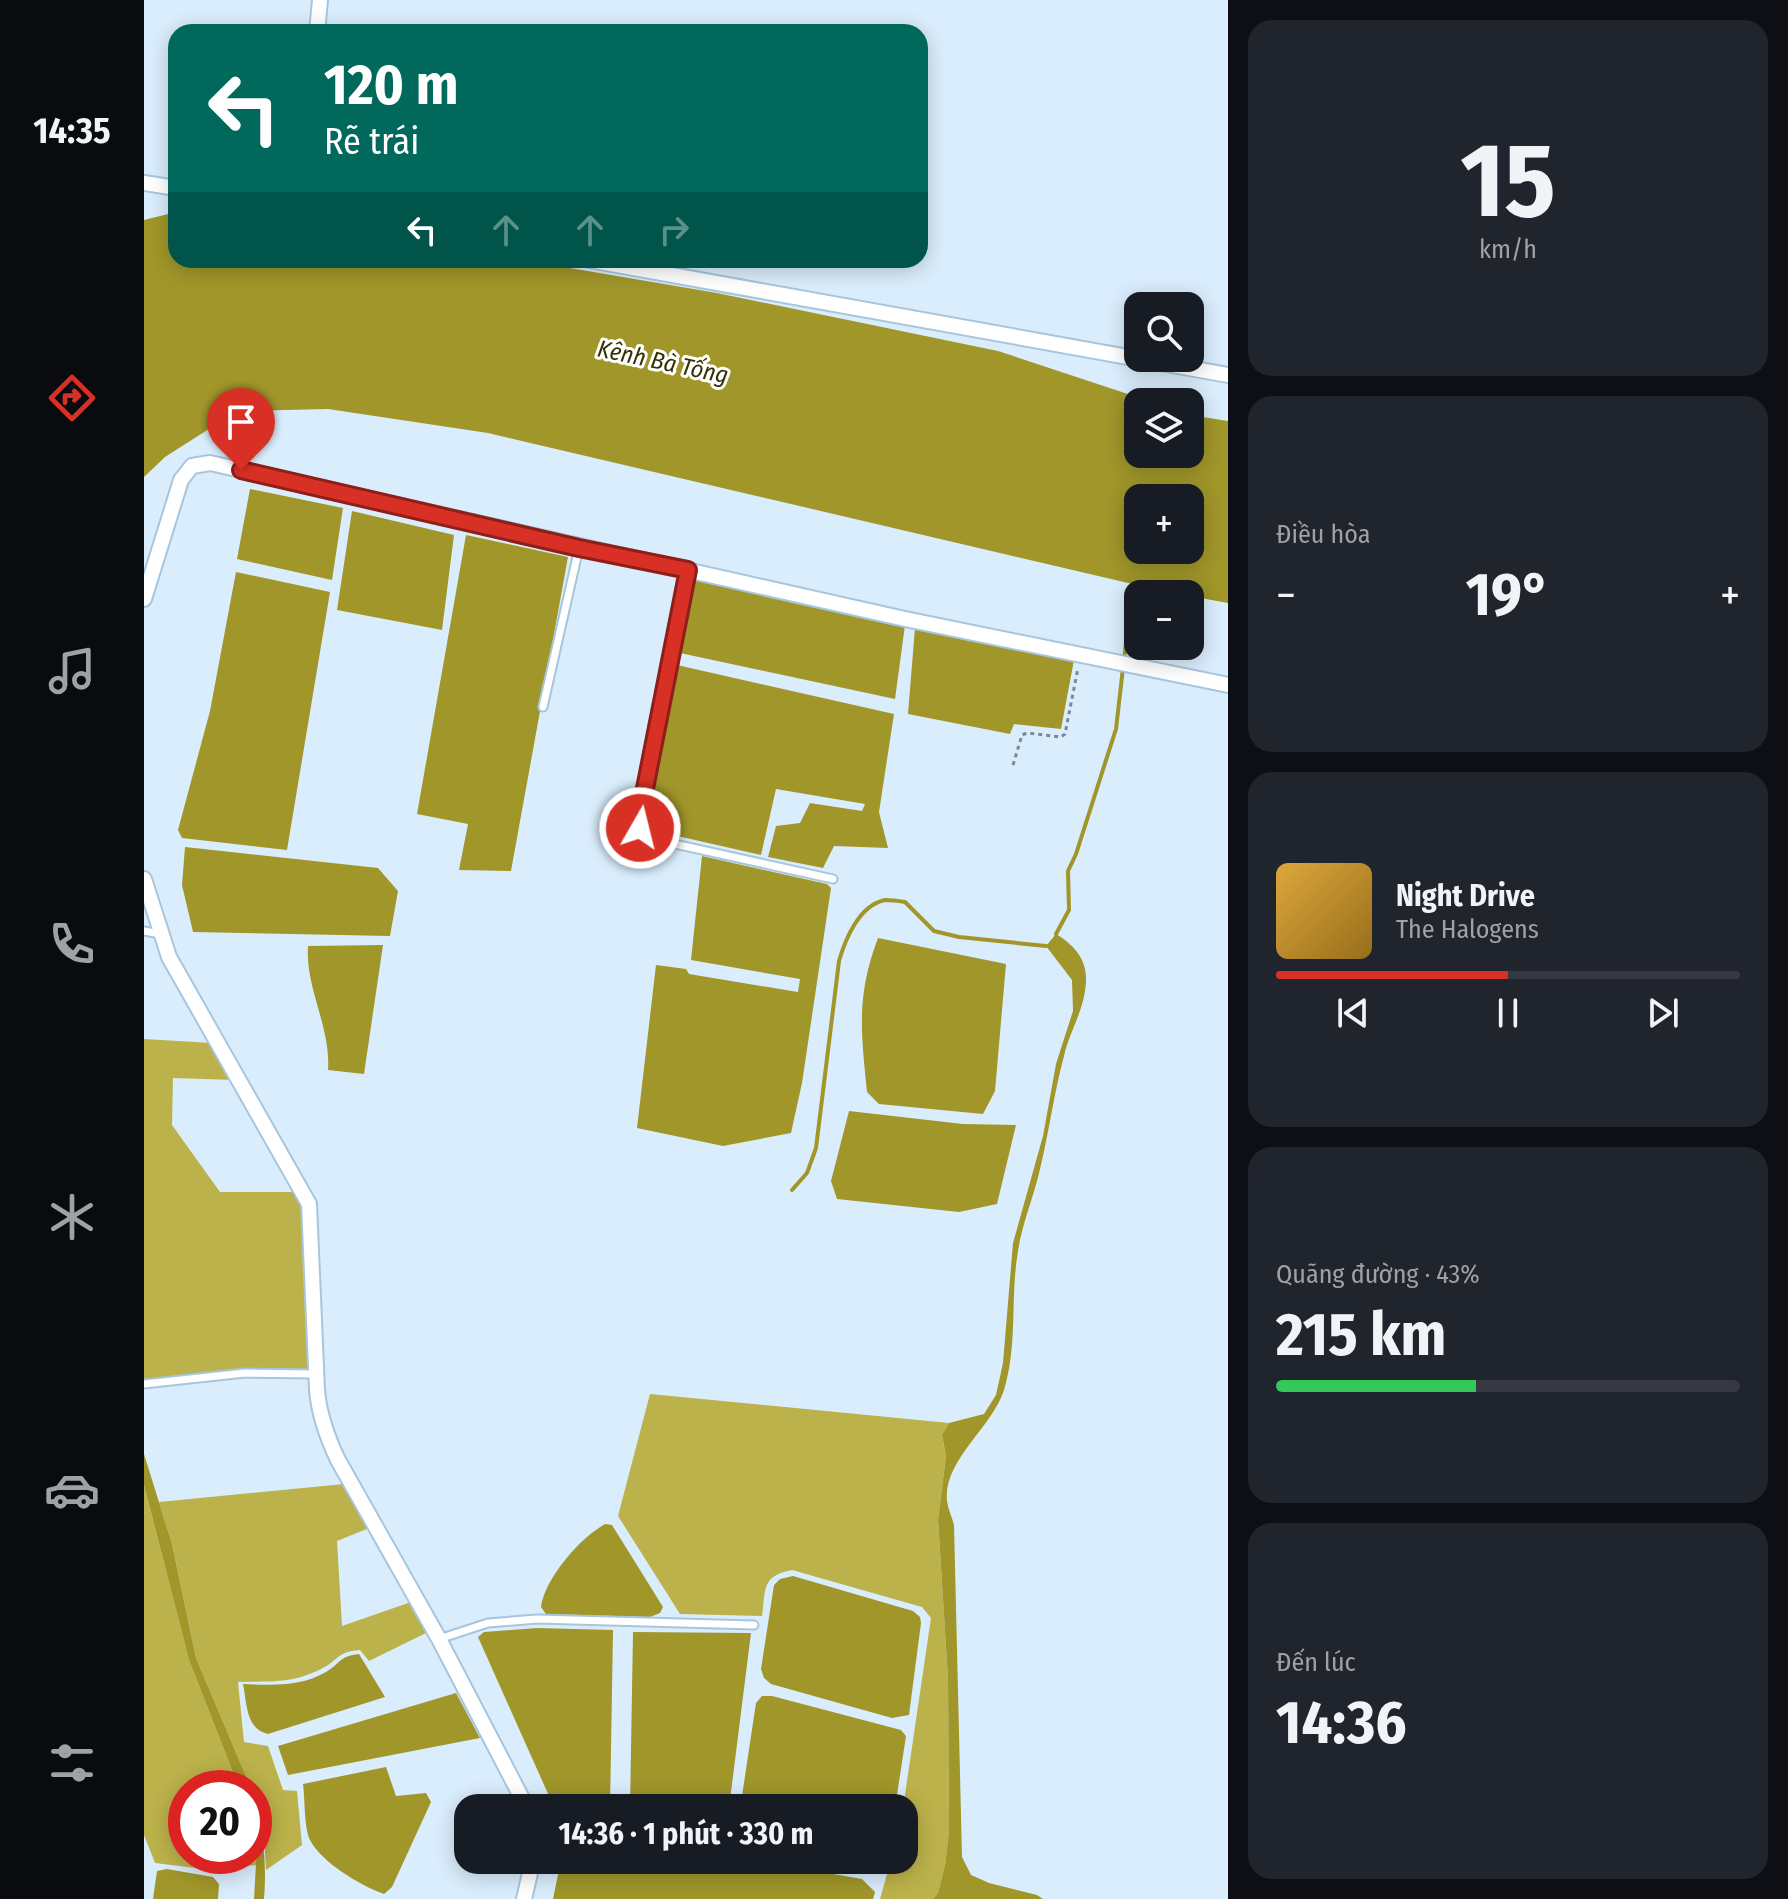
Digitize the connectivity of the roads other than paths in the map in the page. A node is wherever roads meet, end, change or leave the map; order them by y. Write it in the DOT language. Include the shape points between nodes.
graph roads {
  1 [pos="320,0"];
  2 [pos="318,24"];
  3 [pos="144,183"];
  4 [pos="168,187"];
  5 [pos="633,268"];
  6 [pos="1228,375"];
  7 [pos="579,548"];
  8 [pos="688,570"];
  9 [pos="144,599"];
  10 [pos="1228,685"];
  11 [pos="543,707"];
  12 [pos="144,879"];
  13 [pos="833,879"];
  14 [pos="144,931"];
  15 [pos="160,934"];
  16 [pos="316,1374"];
  17 [pos="144,1384"];
  18 [pos="754,1625"];
  19 [pos="439,1639"];
  20 [pos="520,1794"];
  21 [pos="530,1874"];
  22 [pos="524,1899"];
  1 -- 2 [label="street"];
  3 -- 4 [label="street"];
  5 -- 6 [label="street"];
  7 -- 8 [label="street"];
  7 -- 9 [label="street" via="202,463 185,471 181,480"];
  7 -- 11 [label="lane"];
  8 -- 10 [label="street"];
  8 -- 13 [label="lane" via="640,828 652,839"];
  12 -- 15 [label="street"];
  14 -- 15 [label="lane"];
  15 -- 16 [label="street" via="309,1204"];
  16 -- 17 [label="lane" via="245,1373"];
  16 -- 19 [label="street" via="319,1411 338,1460"];
  18 -- 19 [label="lane" via="537,1619 488,1623"];
  19 -- 20 [label="street"];
  21 -- 22 [label="street"];
}
